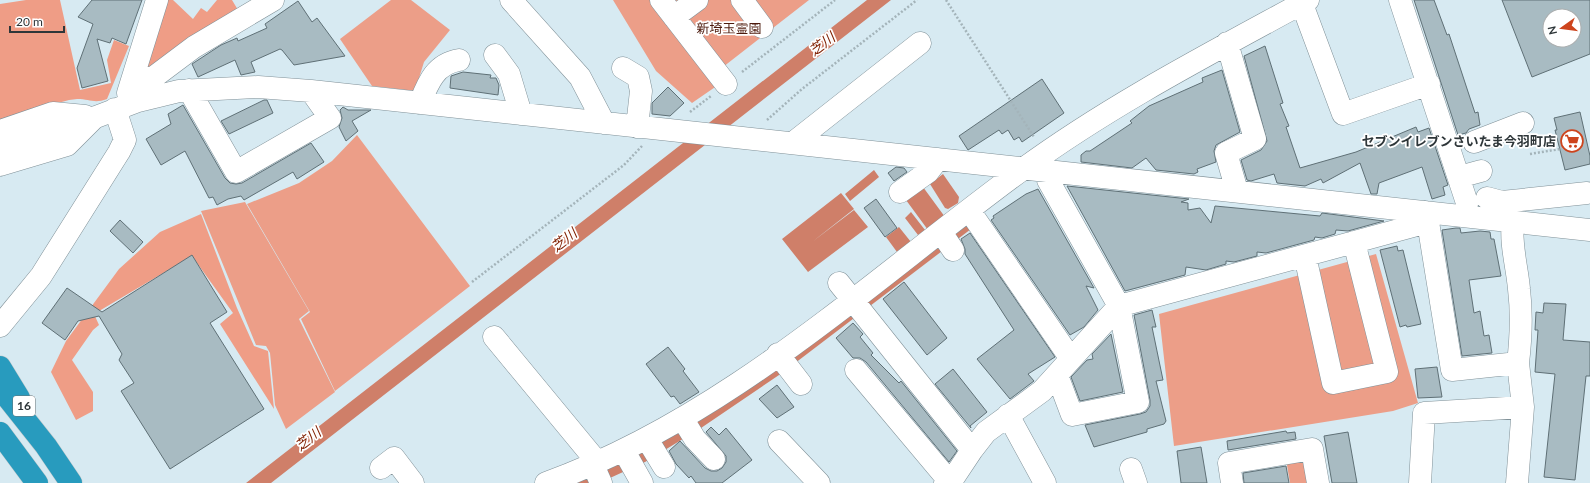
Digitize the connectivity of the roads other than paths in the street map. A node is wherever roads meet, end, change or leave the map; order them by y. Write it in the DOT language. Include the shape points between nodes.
graph roads {
  1 [pos="157,0"];
  2 [pos="273,0"];
  3 [pos="511,0"];
  4 [pos="661,0"];
  5 [pos="697,0"];
  6 [pos="742,0"];
  7 [pos="1400,0"];
  8 [pos="1305,2"];
  9 [pos="674,17"];
  10 [pos="762,27"];
  11 [pos="920,42"];
  12 [pos="1227,43"];
  13 [pos="495,54"];
  14 [pos="459,60"];
  15 [pos="623,68"];
  16 [pos="132,81"];
  17 [pos="726,84"];
  18 [pos="1429,84"];
  19 [pos="189,90"];
  20 [pos="310,91"];
  21 [pos="420,103"];
  22 [pos="112,111"];
  23 [pos="521,114"];
  24 [pos="604,123"];
  25 [pos="1524,123"];
  26 [pos="658,129"];
  27 [pos="0,131"];
  28 [pos="1474,142"];
  29 [pos="793,143"];
  30 [pos="0,148"];
  31 [pos="938,159"];
  32 [pos="1047,162"];
  33 [pos="0,165"];
  34 [pos="1024,169"];
  35 [pos="1481,171"];
  36 [pos="1459,177"];
  37 [pos="1237,191"];
  38 [pos="1537,191"];
  39 [pos="900,192"];
  40 [pos="1587,193"];
  41 [pos="969,210"];
  42 [pos="1501,210"];
  43 [pos="1466,216"];
  44 [pos="1426,217"];
  45 [pos="1541,224"];
  46 [pos="1590,230"];
  47 [pos="942,232"];
  48 [pos="1354,242"];
  49 [pos="953,250"];
  50 [pos="1305,256"];
  51 [pos="839,284"];
  52 [pos="851,301"];
  53 [pos="1119,306"];
  54 [pos="0,326"];
  55 [pos="494,338"];
  56 [pos="779,355"];
  57 [pos="1518,363"];
  58 [pos="0,367"];
  59 [pos="1064,367"];
  60 [pos="856,370"];
  61 [pos="797,380"];
  62 [pos="0,388"];
  63 [pos="1523,407"];
  64 [pos="1008,415"];
  65 [pos="682,418"];
  66 [pos="0,433"];
  67 [pos="648,439"];
  68 [pos="779,441"];
  69 [pos="0,444"];
  70 [pos="46,446"];
  71 [pos="972,450"];
  72 [pos="624,451"];
  73 [pos="714,459"];
  74 [pos="23,464"];
  75 [pos="662,464"];
  76 [pos="381,468"];
  77 [pos="596,469"];
  78 [pos="639,478"];
  79 [pos="561,480"];
  80 [pos="37,483"];
  81 [pos="71,483"];
  82 [pos="413,483"];
  83 [pos="819,483"];
  84 [pos="948,483"];
  85 [pos="1045,483"];
  86 [pos="1232,483"];
  87 [pos="1318,483"];
  88 [pos="1420,483"];
  89 [pos="1517,483"];
  1 -- 16 [label="street"];
  2 -- 16 [label="street" via="194,47 154,77"];
  3 -- 24 [label="street" via="580,77"];
  4 -- 9 [label="street"];
  5 -- 9 [label="street"];
  6 -- 10 [label="street"];
  7 -- 18 [label="street"];
  8 -- 12 [label="street"];
  8 -- 18 [label="street" via="1342,114"];
  9 -- 17 [label="street"];
  11 -- 29 [label="street"];
  12 -- 32 [label="street" via="1154,83"];
  12 -- 37 [label="street" via="1255,139 1226,153"];
  13 -- 23 [label="street" via="509,74"];
  14 -- 21 [label="street" via="440,67 430,80"];
  15 -- 26 [label="street" via="638,77 641,91"];
  16 -- 22 [label="street"];
  18 -- 36 [label="street"];
  19 -- 20 [label="street" via="258,87"];
  19 -- 20 [label="street" via="236,172 330,118"];
  19 -- 22 [label="street" via="140,100"];
  20 -- 21 [label="street"];
  21 -- 23 [label="street"];
  22 -- 27 [label="street" via="53,113"];
  22 -- 30 [label="street"];
  22 -- 33 [label="street" via="67,145"];
  22 -- 54 [label="street" via="125,140 119,152 41,276"];
  23 -- 24 [label="street"];
  24 -- 26 [label="street"];
  25 -- 28 [label="street"];
  26 -- 29 [label="street"];
  29 -- 31 [label="street"];
  31 -- 34 [label="street"];
  31 -- 39 [label="street" via="928,172"];
  32 -- 34 [label="street"];
  32 -- 37 [label="street"];
  32 -- 53 [label="street" via="1048,180"];
  34 -- 41 [label="street"];
  35 -- 36 [label="street"];
  36 -- 43 [label="street" via="1467,203"];
  37 -- 44 [label="street"];
  38 -- 40 [label="street"];
  38 -- 42 [label="street"];
  38 -- 45 [label="street"];
  41 -- 47 [label="street"];
  41 -- 59 [label="street"];
  42 -- 43 [label="street"];
  42 -- 45 [label="street"];
  42 -- 57 [label="street" via="1511,234 1519,290 1522,333"];
  43 -- 44 [label="street"];
  44 -- 48 [label="street"];
  44 -- 57 [label="street" via="1452,370"];
  45 -- 46 [label="street"];
  47 -- 49 [label="street"];
  47 -- 52 [label="street"];
  48 -- 50 [label="street"];
  48 -- 50 [label="street" via="1387,372 1333,383"];
  50 -- 53 [label="street"];
  51 -- 52 [label="street"];
  52 -- 56 [label="street"];
  52 -- 71 [label="street"];
  53 -- 59 [label="street"];
  53 -- 59 [label="street" via="1138,402 1072,415"];
  55 -- 77 [label="street"];
  56 -- 61 [label="street"];
  56 -- 65 [label="street"];
  57 -- 63 [label="street"];
  58 -- 70 [label="highway, 16"];
  59 -- 64 [label="street" via="1042,391"];
  60 -- 84 [label="street"];
  62 -- 70 [label="highway, 16"];
  63 -- 88 [label="street" via="1424,413"];
  63 -- 89 [label="street"];
  64 -- 71 [label="street" via="986,432"];
  64 -- 85 [label="street"];
  65 -- 67 [label="street"];
  65 -- 73 [label="street" via="695,439"];
  66 -- 74 [label="highway"];
  67 -- 72 [label="street"];
  67 -- 75 [label="street"];
  68 -- 83 [label="street"];
  69 -- 74 [label="highway"];
  70 -- 81 [label="highway, 16"];
  71 -- 84 [label="street"];
  72 -- 77 [label="street"];
  72 -- 78 [label="street"];
  74 -- 80 [label="highway"];
  76 -- 82 [label="street" via="394,458"];
  77 -- 79 [label="street"];
  86 -- 87 [label="street" via="1229,463 1312,449"];
}
